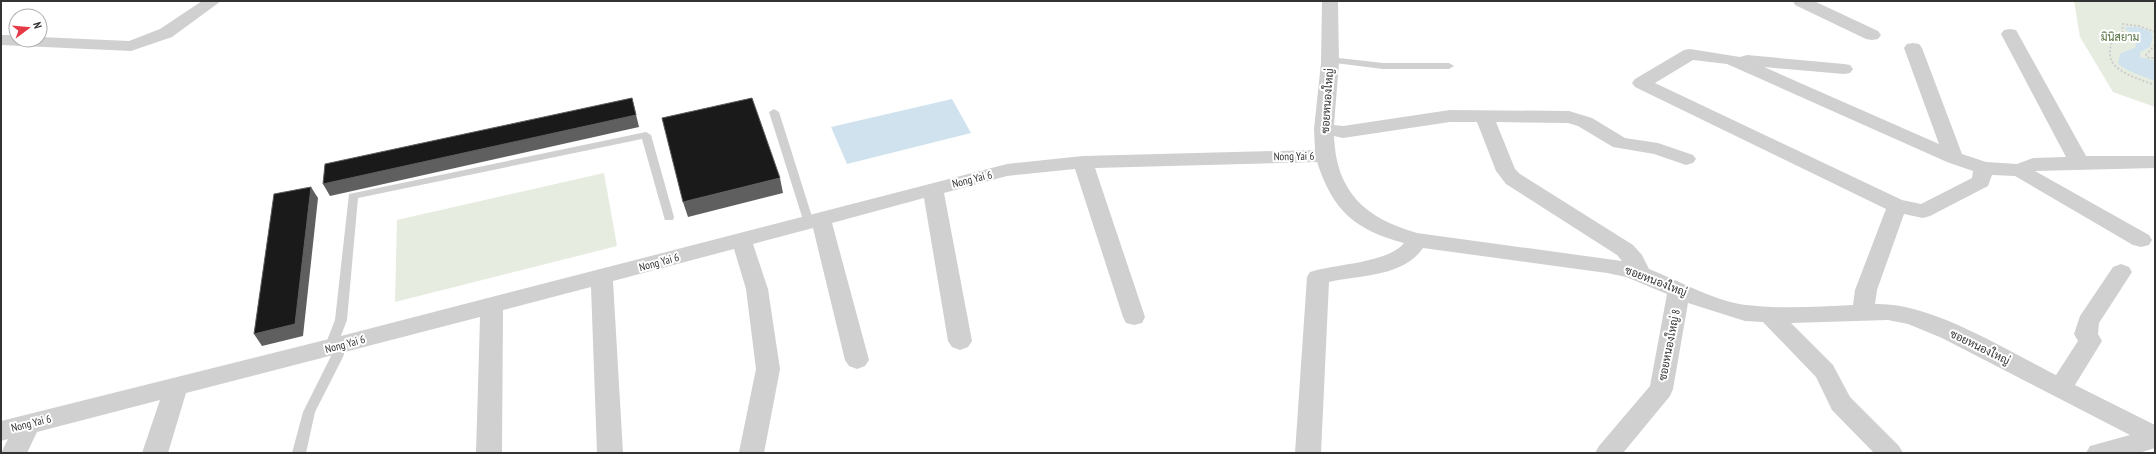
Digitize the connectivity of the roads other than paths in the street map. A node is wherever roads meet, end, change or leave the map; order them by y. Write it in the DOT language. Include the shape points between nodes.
graph roads {
  1 [pos="214,1"];
  2 [pos="1330,1"];
  3 [pos="1801,1"];
  4 [pos="2010,34"];
  5 [pos="1872,35"];
  6 [pos="1,40"];
  7 [pos="1913,48"];
  8 [pos="1731,59"];
  9 [pos="1330,60"];
  10 [pos="1448,66"];
  11 [pos="1844,69"];
  12 [pos="774,112"];
  13 [pos="1484,117"];
  14 [pos="1324,129"];
  15 [pos="1325,156"];
  16 [pos="1954,158"];
  17 [pos="1686,159"];
  18 [pos="1083,162"];
  19 [pos="2079,162"];
  20 [pos="2155,162"];
  21 [pos="1984,168"];
  22 [pos="2019,170"];
  23 [pos="933,189"];
  24 [pos="1897,206"];
  25 [pos="669,217"];
  26 [pos="815,221"];
  27 [pos="741,239"];
  28 [pos="1417,240"];
  29 [pos="2141,240"];
  30 [pos="2121,272"];
  31 [pos="1640,273"];
  32 [pos="602,277"];
  33 [pos="1679,290"];
  34 [pos="492,306"];
  35 [pos="1863,312"];
  36 [pos="1769,314"];
  37 [pos="1134,317"];
  38 [pos="960,342"];
  39 [pos="336,346"];
  40 [pos="857,360"];
  41 [pos="2061,387"];
  42 [pos="176,388"];
  43 [pos="28,424"];
  44 [pos="1,430"];
  45 [pos="2152,435"];
  46 [pos="752,452"];
  47 [pos="14,453"];
  48 [pos="155,453"];
  49 [pos="299,453"];
  50 [pos="489,453"];
  51 [pos="610,453"];
  52 [pos="1308,453"];
  53 [pos="1608,453"];
  54 [pos="1890,453"];
  55 [pos="2099,453"];
  1 -- 6 [label="street" via="166,33 130,46"];
  2 -- 9 [label="street, ซอยหนองใหญ่"];
  3 -- 5 [label="street"];
  4 -- 19 [label="street"];
  7 -- 16 [label="street"];
  8 -- 11 [label="street"];
  8 -- 16 [label="street"];
  8 -- 24 [label="street" via="1690,54 1641,83"];
  9 -- 10 [label="lane" via="1383,66"];
  9 -- 14 [label="street, ซอยหนองใหญ่"];
  12 -- 26 [label="lane"];
  13 -- 14 [label="street" via="1450,116 1343,132"];
  13 -- 17 [label="street" via="1569,117 1585,122 1620,143 1658,149"];
  13 -- 31 [label="street" via="1506,171 1513,179 1626,250"];
  14 -- 15 [label="street, ซอยหนองใหญ่"];
  15 -- 18 [label="street, Nong Yai 6"];
  15 -- 28 [label="street, ซอยหนองใหญ่" via="1340,195 1356,213 1392,233"];
  16 -- 21 [label="street"];
  18 -- 23 [label="street, Nong Yai 6" via="1007,170"];
  18 -- 37 [label="street"];
  19 -- 20 [label="street"];
  19 -- 22 [label="street" via="2033,164"];
  21 -- 22 [label="street"];
  21 -- 24 [label="street" via="1981,181 1922,211"];
  22 -- 29 [label="street"];
  23 -- 26 [label="street, Nong Yai 6"];
  23 -- 38 [label="street"];
  24 -- 35 [label="street" via="1866,290"];
  25 -- 39 [label="lane" via="646,135 353,196 341,320"];
  26 -- 27 [label="street, Nong Yai 6"];
  26 -- 40 [label="street"];
  27 -- 32 [label="street, Nong Yai 6"];
  27 -- 46 [label="street" via="757,289 768,369"];
  28 -- 31 [label="street, ซอยหนองใหญ่" via="1607,265"];
  28 -- 52 [label="street" via="1403,255 1380,265 1318,277"];
  30 -- 41 [label="street" via="2088,322 2086,334 2090,341"];
  31 -- 33 [label="street, ซอยหนองใหญ่"];
  32 -- 34 [label="street, Nong Yai 6"];
  32 -- 51 [label="street"];
  33 -- 36 [label="street, ซอยหนองใหญ่" via="1719,306"];
  33 -- 53 [label="street, ซอยหนองใหญ่ 8" via="1660,389"];
  34 -- 39 [label="street, Nong Yai 6"];
  34 -- 50 [label="street"];
  35 -- 36 [label="street, ซอยหนองใหญ่"];
  35 -- 41 [label="street, ซอยหนองใหญ่" via="1888,312 1931,324"];
  36 -- 54 [label="street" via="1825,371 1841,403"];
  39 -- 42 [label="street, Nong Yai 6"];
  39 -- 49 [label="lane" via="337,357 309,412"];
  41 -- 45 [label="street, ซอยหนองใหญ่"];
  42 -- 43 [label="street, Nong Yai 6"];
  42 -- 48 [label="street"];
  43 -- 44 [label="street, Nong Yai 6"];
  43 -- 47 [label="street"];
  45 -- 55 [label="street" via="2146,441"];
}
